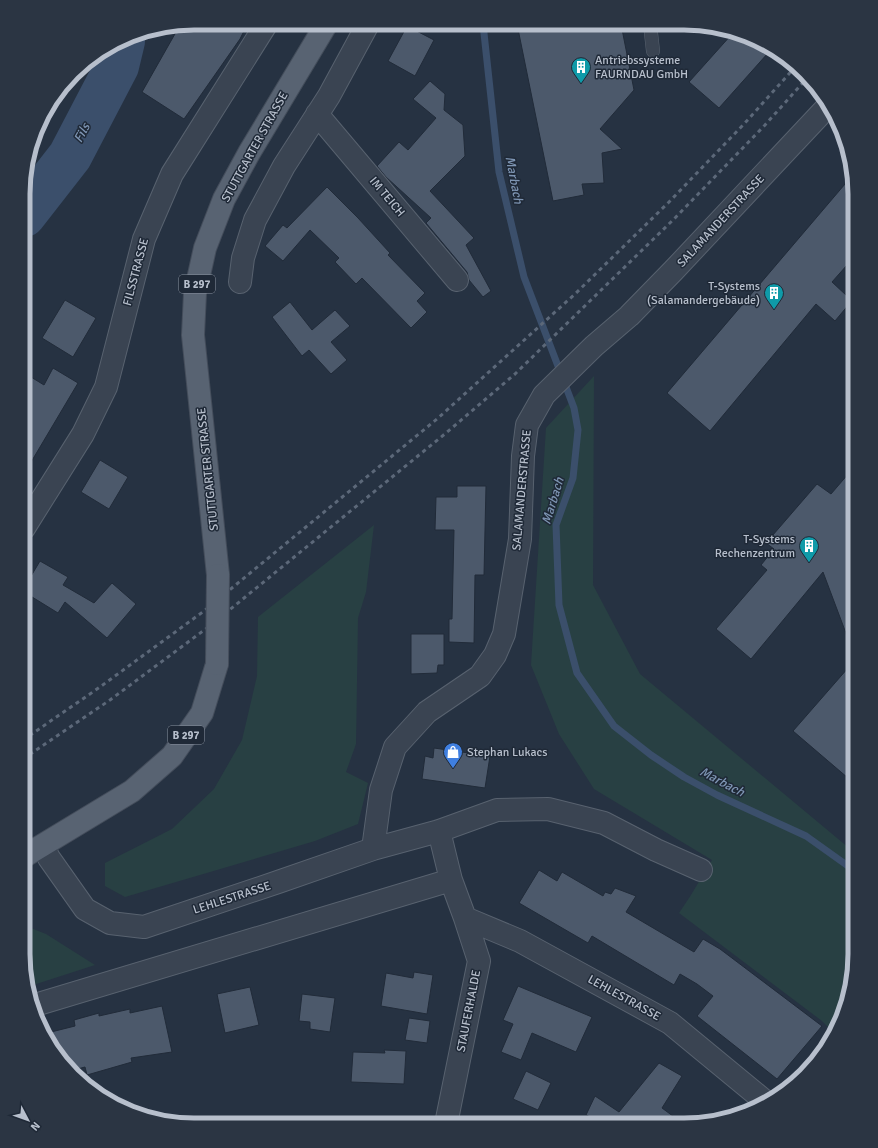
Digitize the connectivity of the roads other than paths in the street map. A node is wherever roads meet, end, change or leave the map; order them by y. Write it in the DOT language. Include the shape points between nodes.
graph roads {
  1 [pos="263,30"];
  2 [pos="323,30"];
  3 [pos="365,30"];
  4 [pos="651,30"];
  5 [pos="653,50"];
  6 [pos="825,110"];
  7 [pos="317,114"];
  8 [pos="457,280"];
  9 [pos="240,282"];
  10 [pos="30,518"];
  11 [pos="439,831"];
  12 [pos="373,849"];
  13 [pos="37,853"];
  14 [pos="701,870"];
  15 [pos="451,880"];
  16 [pos="465,918"];
  17 [pos="38,1004"];
  18 [pos="762,1098"];
  19 [pos="447,1118"];
  1 -- 10 [label="street, FILSSTRASSE" via="172,174 144,240 106,387 83,434"];
  2 -- 13 [label="main road, STUTTGARTER STRASSE / B 297, bridge" via="224,199 205,248 195,293 194,335 218,574 217,664 202,713 172,756 132,791"];
  3 -- 7 [label="street"];
  4 -- 5 [label="lane"];
  6 -- 12 [label="street, SALAMANDERSTRASSE" via="629,316 544,395 527,426 523,456 520,539 504,634 495,655 480,676 427,712 395,747 381,790"];
  7 -- 8 [label="street, IM TEICH"];
  7 -- 9 [label="street" via="284,166 255,220 243,258"];
  11 -- 12 [label="street, LEHLESTRASSE"];
  11 -- 14 [label="street, LEHLESTRASSE" via="497,810 548,809 604,823"];
  11 -- 15 [label="street, STAUFERHALDE"];
  12 -- 13 [label="street, LEHLESTRASSE" via="144,927 110,923 85,909"];
  15 -- 16 [label="street, STAUFERHALDE"];
  15 -- 17 [label="street"];
  16 -- 18 [label="street, LEHLESTRASSE" via="520,941 670,1023"];
  16 -- 19 [label="street, STAUFERHALDE" via="479,961"];
}
